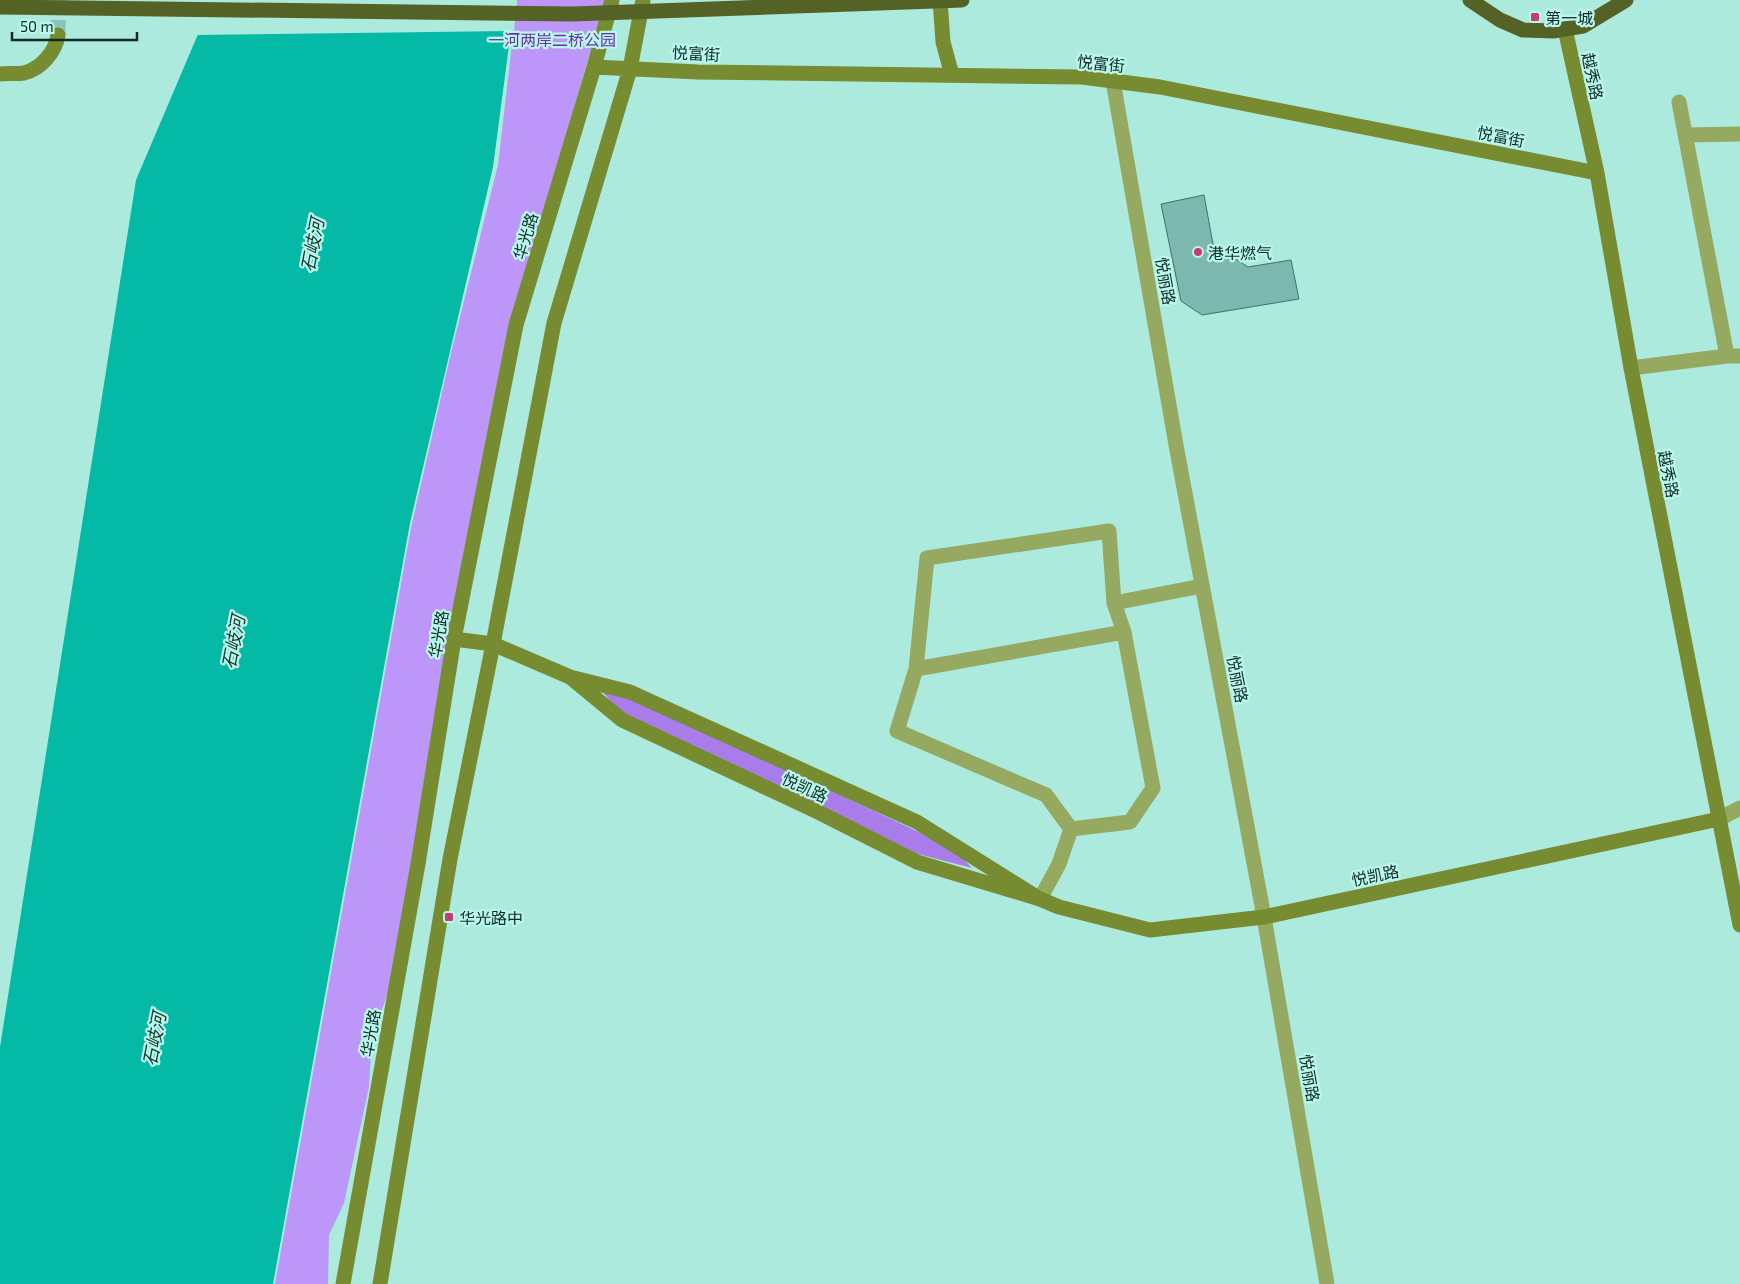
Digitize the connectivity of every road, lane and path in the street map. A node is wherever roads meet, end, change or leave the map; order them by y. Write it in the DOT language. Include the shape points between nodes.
graph roads {
  1 [pos="612,0"];
  2 [pos="643,0"];
  3 [pos="940,0"];
  4 [pos="962,0"];
  5 [pos="1470,0"];
  6 [pos="1626,0"];
  7 [pos="0,7"];
  8 [pos="1565,29"];
  9 [pos="58,36"];
  10 [pos="594,67"];
  11 [pos="630,68"];
  12 [pos="0,74"];
  13 [pos="952,75"];
  14 [pos="1113,81"];
  15 [pos="1679,102"];
  16 [pos="1740,134"];
  17 [pos="1686,135"];
  18 [pos="1597,173"];
  19 [pos="1734,356"];
  20 [pos="1631,368"];
  21 [pos="1202,586"];
  22 [pos="1114,603"];
  23 [pos="1124,632"];
  24 [pos="454,639"];
  25 [pos="493,644"];
  26 [pos="916,669"];
  27 [pos="570,677"];
  28 [pos="1740,808"];
  29 [pos="1719,819"];
  30 [pos="1071,829"];
  31 [pos="1040,899"];
  32 [pos="1264,917"];
  33 [pos="1740,925"];
  34 [pos="343,1284"];
  35 [pos="380,1284"];
  36 [pos="1327,1284"];
  1 -- 10 [label="main road, 华光路"];
  2 -- 11 [label="main road"];
  3 -- 13 [label="main road" via="943,42"];
  4 -- 7 [label="highway, bridge" via="573,14"];
  5 -- 8 [label="highway" via="1522,30"];
  6 -- 8 [label="highway" via="1583,26"];
  8 -- 18 [label="main road, 越秀路"];
  9 -- 12 [label="main road" via="57,45 36,66 25,72"];
  10 -- 11 [label="main road, 悦富街"];
  10 -- 24 [label="main road, 华光路" via="516,326"];
  11 -- 13 [label="main road, 悦富街" via="698,72"];
  11 -- 25 [label="main road" via="554,324"];
  13 -- 14 [label="main road, 悦富街" via="1082,77"];
  14 -- 18 [label="main road, 悦富街" via="1160,87"];
  14 -- 21 [label="street, 悦丽路"];
  15 -- 17 [label="street"];
  16 -- 17 [label="street"];
  17 -- 19 [label="street"];
  18 -- 20 [label="main road, 越秀路"];
  19 -- 20 [label="street"];
  20 -- 29 [label="main road, 越秀路"];
  21 -- 22 [label="street"];
  21 -- 32 [label="street, 悦丽路"];
  22 -- 23 [label="street"];
  22 -- 26 [label="street" via="1109,530 927,558"];
  23 -- 26 [label="street"];
  23 -- 30 [label="street" via="1153,788 1130,822"];
  24 -- 25 [label="main road, 悦凯路"];
  24 -- 34 [label="main road, 华光路" via="418,864"];
  25 -- 27 [label="main road, 悦凯路"];
  25 -- 35 [label="main road" via="450,859"];
  26 -- 30 [label="street" via="898,731 1046,795"];
  27 -- 31 [label="main road, 悦凯路" via="630,692 917,822"];
  27 -- 31 [label="main road, 悦凯路" via="622,720 917,862"];
  28 -- 29 [label="street"];
  29 -- 32 [label="main road, 悦凯路"];
  29 -- 33 [label="main road, 越秀路"];
  30 -- 31 [label="street" via="1059,864"];
  31 -- 32 [label="main road, 悦凯路" via="1058,907 1150,930"];
  32 -- 36 [label="street, 悦丽路"];
}
